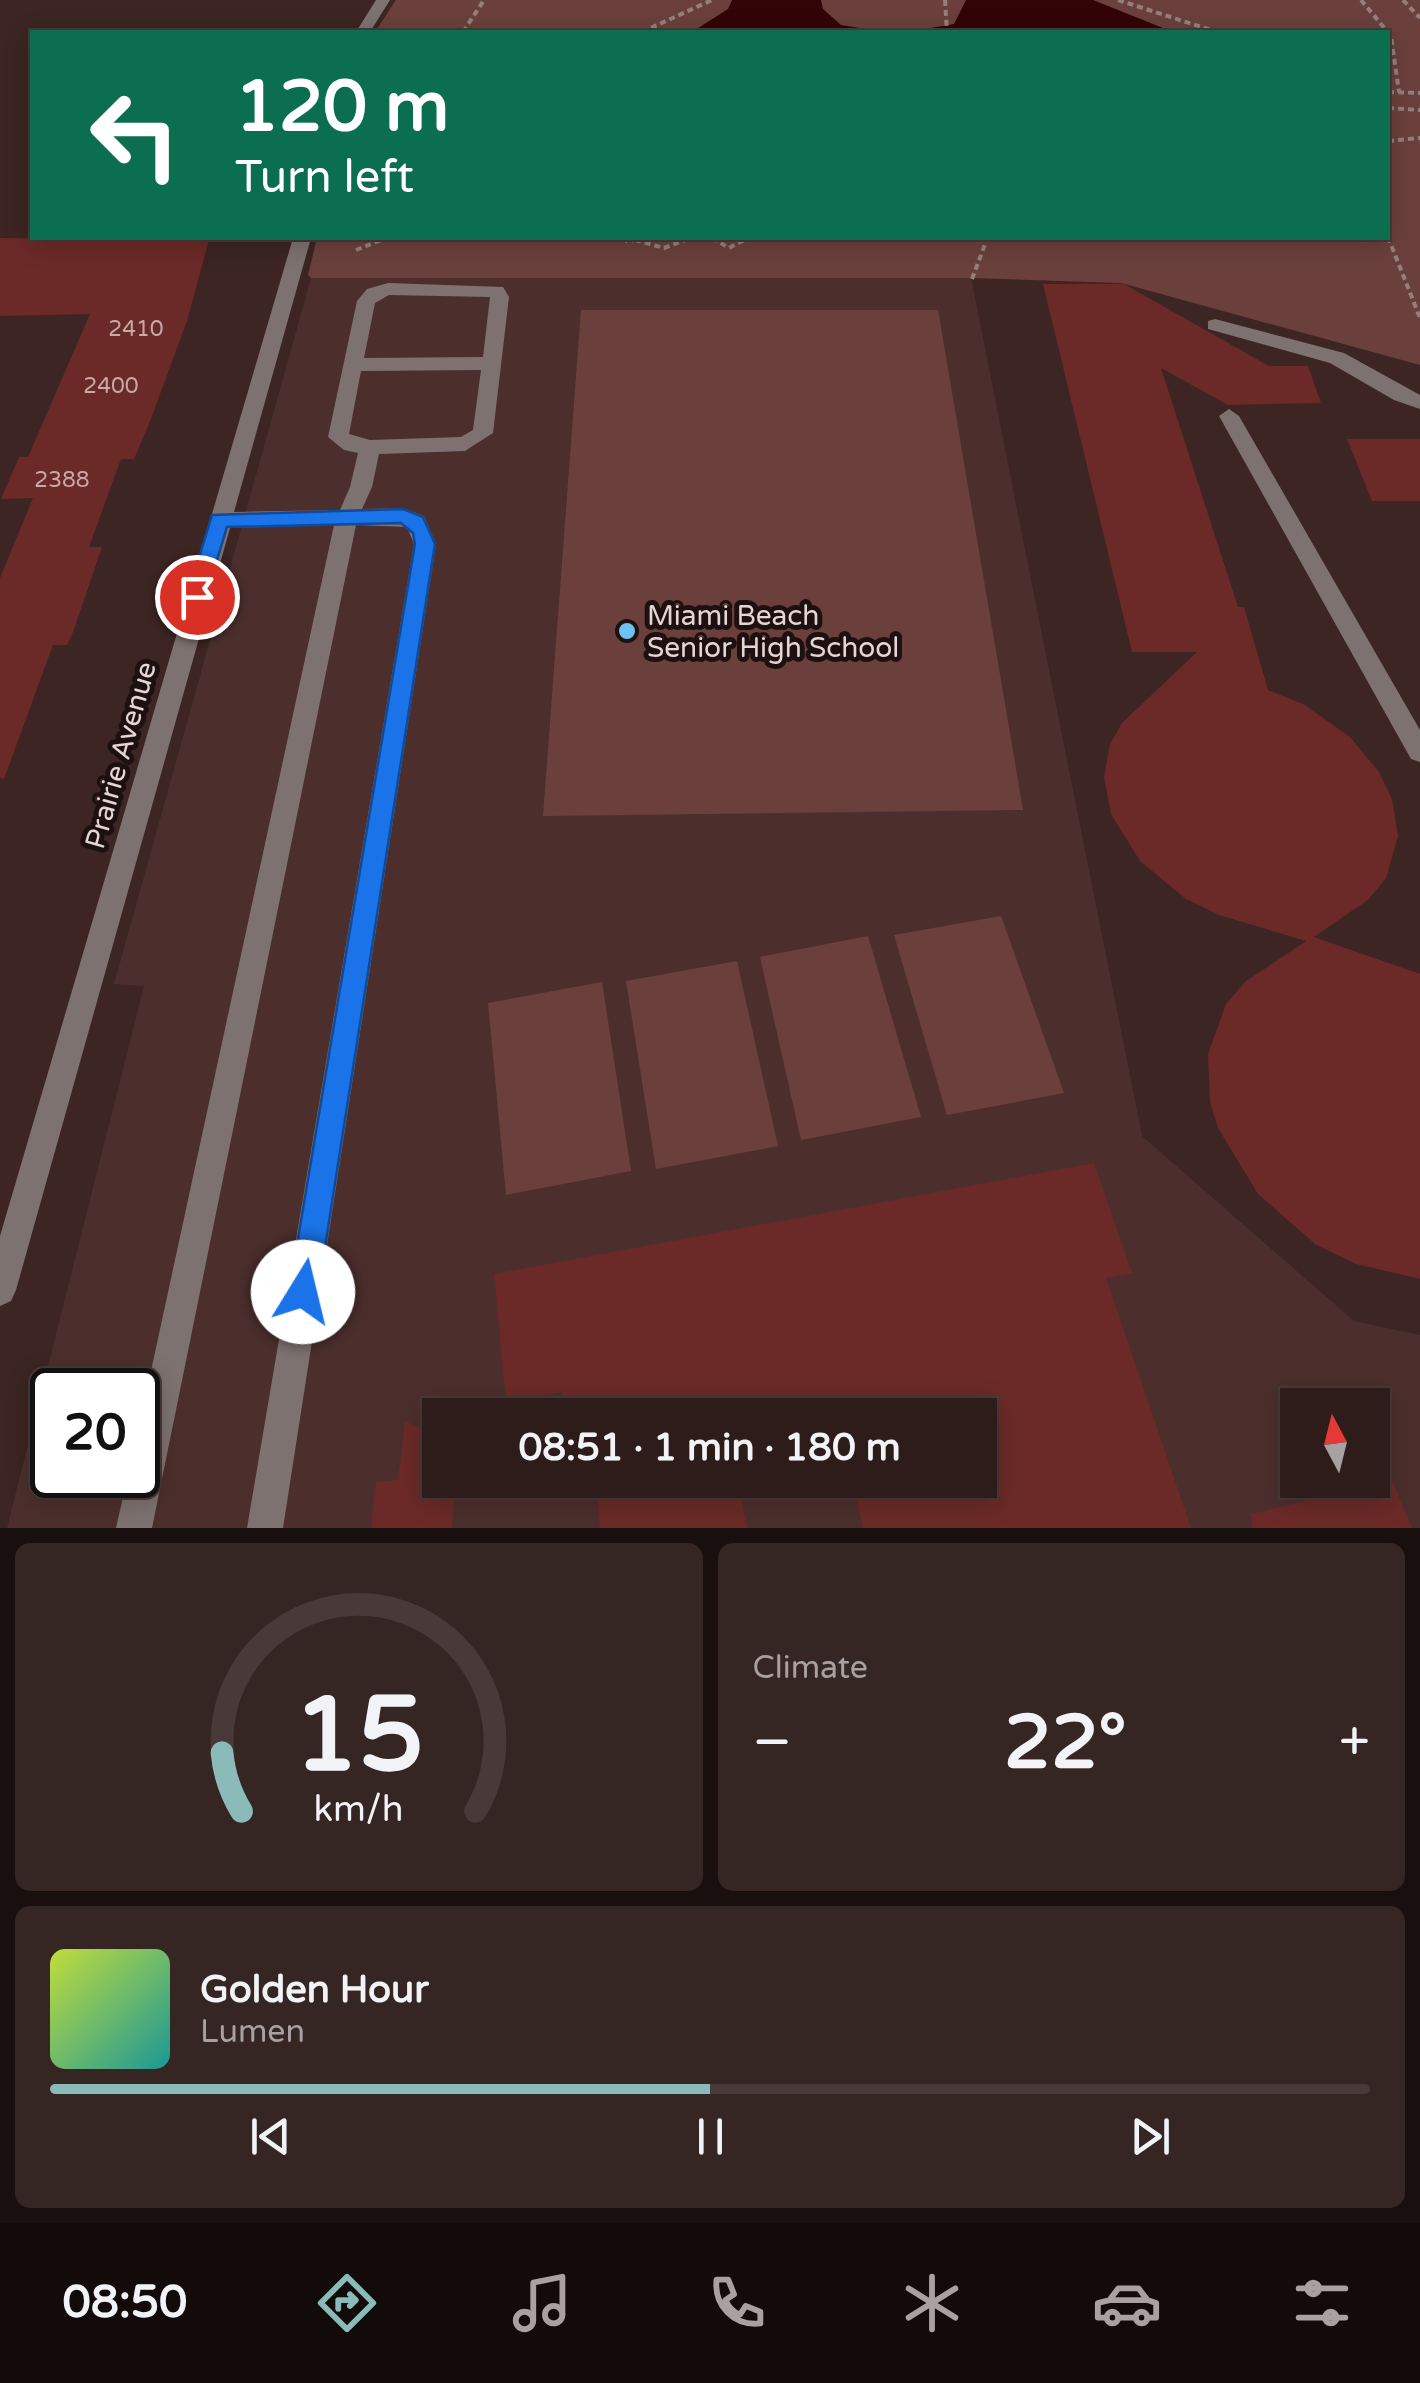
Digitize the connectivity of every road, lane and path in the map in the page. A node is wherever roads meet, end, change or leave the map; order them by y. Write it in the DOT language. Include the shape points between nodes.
graph roads {
  1 [pos="484,0"];
  2 [pos="698,0"];
  3 [pos="712,0"];
  4 [pos="945,0"];
  5 [pos="1118,0"];
  6 [pos="1361,0"];
  7 [pos="1403,0"];
  8 [pos="378,2"];
  9 [pos="686,10"];
  10 [pos="1420,18"];
  11 [pos="364,30"];
  12 [pos="464,30"];
  13 [pos="646,30"];
  14 [pos="947,30"];
  15 [pos="1211,30"];
  16 [pos="1386,30"];
  17 [pos="1390,35"];
  18 [pos="1390,92"];
  19 [pos="1399,92"];
  20 [pos="1420,94"];
  21 [pos="1390,108"];
  22 [pos="1420,110"];
  23 [pos="1420,138"];
  24 [pos="1390,141"];
  25 [pos="301,240"];
  26 [pos="381,240"];
  27 [pos="640,240"];
  28 [pos="686,240"];
  29 [pos="715,240"];
  30 [pos="744,240"];
  31 [pos="987,240"];
  32 [pos="1389,240"];
  33 [pos="356,250"];
  34 [pos="972,279"];
  35 [pos="1420,318"];
  36 [pos="1215,325"];
  37 [pos="492,363"];
  38 [pos="353,365"];
  39 [pos="1420,402"];
  40 [pos="1229,416"];
  41 [pos="370,447"];
  42 [pos="347,517"];
  43 [pos="219,520"];
  44 [pos="1420,752"];
  45 [pos="0,1290"];
  46 [pos="134,1528"];
  47 [pos="265,1528"];
  1 -- 12 [label="path"];
  2 -- 9 [label="path"];
  3 -- 9 [label="path"];
  4 -- 14 [label="path"];
  5 -- 15 [label="path"];
  6 -- 16 [label="path"];
  7 -- 10 [label="path"];
  8 -- 11 [label="street"];
  9 -- 13 [label="path"];
  17 -- 19 [label="path"];
  18 -- 19 [label="path"];
  19 -- 20 [label="path"];
  21 -- 22 [label="path"];
  23 -- 24 [label="path"];
  25 -- 43 [label="street, Prairie Avenue"];
  26 -- 33 [label="path"];
  27 -- 28 [label="path" via="664,248"];
  29 -- 30 [label="path" via="729,248"];
  31 -- 34 [label="path"];
  32 -- 35 [label="path"];
  36 -- 39 [label="street" via="1337,358"];
  37 -- 38 [label="street"];
  37 -- 38 [label="street" via="496,291 388,289 366,301"];
  37 -- 41 [label="street" via="483,433 476,440"];
  38 -- 41 [label="street" via="338,436"];
  40 -- 44 [label="street"];
  41 -- 42 [label="street"];
  42 -- 43 [label="street"];
  42 -- 46 [label="street"];
  42 -- 47 [label="street" via="403,516 416,522 425,544"];
  43 -- 45 [label="street, Prairie Avenue"];
}
